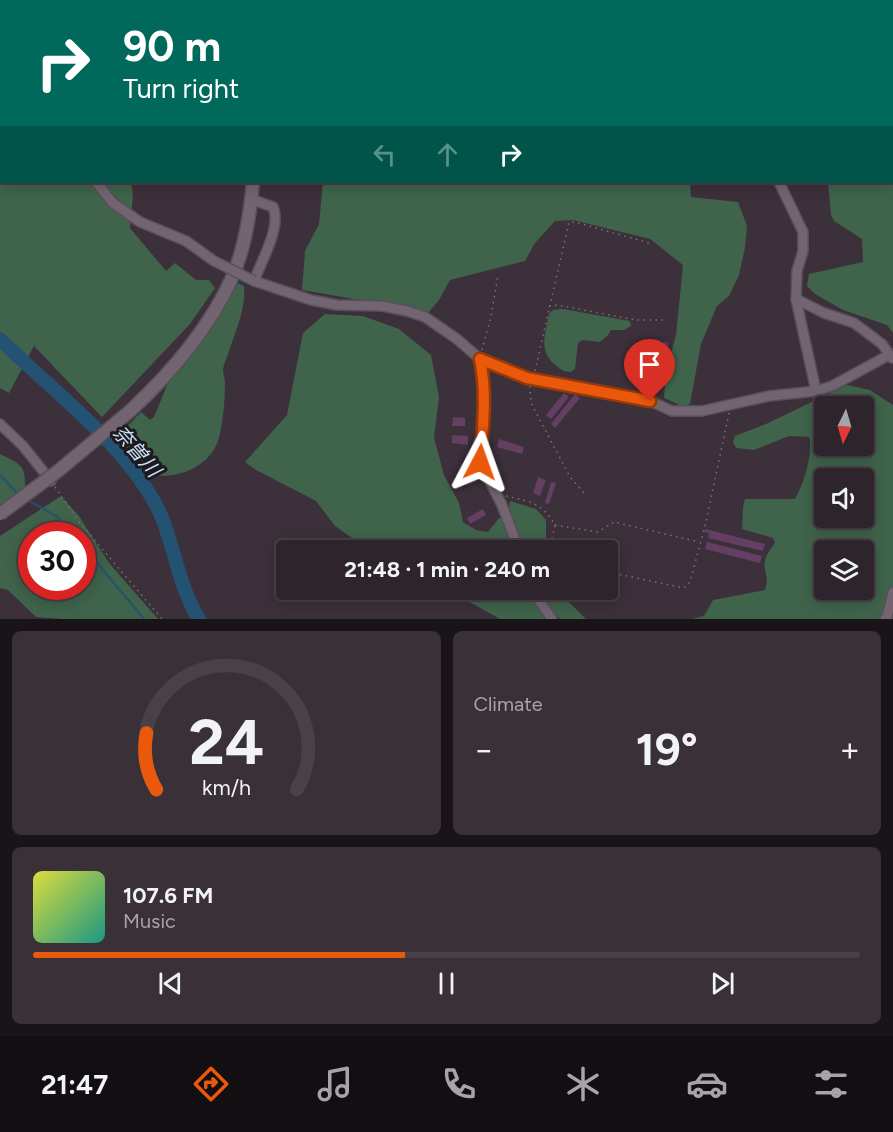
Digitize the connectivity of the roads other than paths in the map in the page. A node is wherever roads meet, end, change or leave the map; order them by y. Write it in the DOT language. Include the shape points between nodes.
graph roads {
  1 [pos="97,183"];
  2 [pos="253,183"];
  3 [pos="779,183"];
  4 [pos="251,199"];
  5 [pos="254,281"];
  6 [pos="796,299"];
  7 [pos="891,356"];
  8 [pos="480,359"];
  9 [pos="816,391"];
  10 [pos="0,424"];
  11 [pos="51,482"];
  12 [pos="0,514"];
  13 [pos="515,540"];
  14 [pos="893,592"];
  15 [pos="539,600"];
  16 [pos="552,619"];
  17 [pos="885,619"];
  1 -- 5 [label="street, bridge" via="113,203 140,222 186,241 214,261"];
  2 -- 4 [label="street"];
  3 -- 6 [label="street" via="803,232"];
  4 -- 5 [label="street" via="273,207 277,215"];
  4 -- 12 [label="street, bridge" via="247,231 231,280 202,331 130,411"];
  5 -- 8 [label="street" via="311,300 382,306 425,317"];
  6 -- 7 [label="street" via="854,323"];
  6 -- 9 [label="street"];
  7 -- 9 [label="street"];
  8 -- 9 [label="street" via="531,379 650,401 672,411 702,411"];
  8 -- 13 [label="street" via="485,410 480,462"];
  10 -- 11 [label="street"];
  14 -- 17 [label="street"];
  15 -- 16 [label="street"];
}
